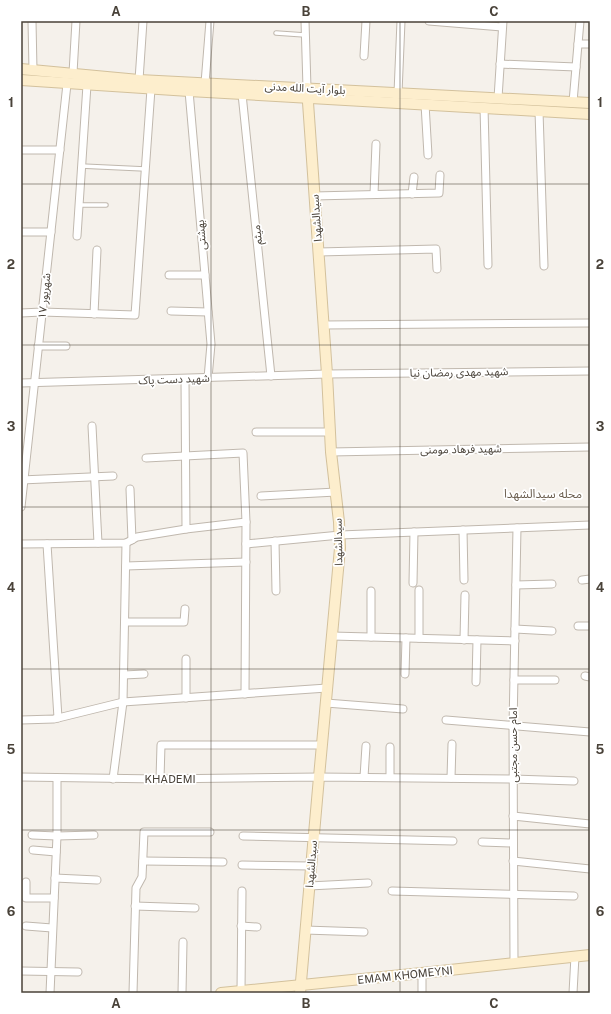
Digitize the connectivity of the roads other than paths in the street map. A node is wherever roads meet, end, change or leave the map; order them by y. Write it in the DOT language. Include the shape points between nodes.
graph roads {
  1 [pos="32,21"];
  2 [pos="76,21"];
  3 [pos="143,21"];
  4 [pos="210,21"];
  5 [pos="305,21"];
  6 [pos="366,21"];
  7 [pos="401,21"];
  8 [pos="429,21"];
  9 [pos="580,21"];
  10 [pos="502,24"];
  11 [pos="276,33"];
  12 [pos="305,35"];
  13 [pos="578,44"];
  14 [pos="590,44"];
  15 [pos="364,56"];
  16 [pos="500,64"];
  17 [pos="576,67"];
  18 [pos="21,69"];
  19 [pos="33,70"];
  20 [pos="73,73"];
  21 [pos="21,80"];
  22 [pos="139,80"];
  23 [pos="205,83"];
  24 [pos="67,84"];
  25 [pos="87,85"];
  26 [pos="151,89"];
  27 [pos="189,91"];
  28 [pos="307,93"];
  29 [pos="398,93"];
  30 [pos="242,94"];
  31 [pos="498,98"];
  32 [pos="573,102"];
  33 [pos="590,103"];
  34 [pos="425,104"];
  35 [pos="484,108"];
  36 [pos="539,110"];
  37 [pos="590,114"];
  38 [pos="376,144"];
  39 [pos="21,150"];
  40 [pos="60,150"];
  41 [pos="428,155"];
  42 [pos="81,166"];
  43 [pos="145,169"];
  44 [pos="440,175"];
  45 [pos="414,177"];
  46 [pos="374,194"];
  47 [pos="412,194"];
  48 [pos="314,196"];
  49 [pos="79,205"];
  50 [pos="106,205"];
  51 [pos="21,232"];
  52 [pos="51,232"];
  53 [pos="77,236"];
  54 [pos="97,250"];
  55 [pos="319,252"];
  56 [pos="488,265"];
  57 [pos="544,266"];
  58 [pos="437,268"];
  59 [pos="169,274"];
  60 [pos="205,275"];
  61 [pos="171,311"];
  62 [pos="42,312"];
  63 [pos="208,312"];
  64 [pos="21,313"];
  65 [pos="94,314"];
  66 [pos="590,322"];
  67 [pos="324,325"];
  68 [pos="38,346"];
  69 [pos="66,346"];
  70 [pos="590,371"];
  71 [pos="327,374"];
  72 [pos="271,376"];
  73 [pos="208,378"];
  74 [pos="185,379"];
  75 [pos="21,384"];
  76 [pos="34,384"];
  77 [pos="92,426"];
  78 [pos="256,432"];
  79 [pos="330,432"];
  80 [pos="590,447"];
  81 [pos="331,452"];
  82 [pos="186,456"];
  83 [pos="146,458"];
  84 [pos="113,476"];
  85 [pos="95,477"];
  86 [pos="22,480"];
  87 [pos="130,489"];
  88 [pos="336,492"];
  89 [pos="261,496"];
  90 [pos="21,507"];
  91 [pos="246,522"];
  92 [pos="590,525"];
  93 [pos="516,528"];
  94 [pos="186,529"];
  95 [pos="463,530"];
  96 [pos="414,532"];
  97 [pos="340,535"];
  98 [pos="129,541"];
  99 [pos="275,541"];
  100 [pos="98,543"];
  101 [pos="21,544"];
  102 [pos="46,544"];
  103 [pos="246,544"];
  104 [pos="246,562"];
  105 [pos="126,566"];
  106 [pos="464,580"];
  107 [pos="413,583"];
  108 [pos="552,584"];
  109 [pos="516,585"];
  110 [pos="419,590"];
  111 [pos="276,591"];
  112 [pos="371,591"];
  113 [pos="465,595"];
  114 [pos="185,609"];
  115 [pos="125,622"];
  116 [pos="578,626"];
  117 [pos="590,626"];
  118 [pos="515,629"];
  119 [pos="552,631"];
  120 [pos="332,636"];
  121 [pos="371,637"];
  122 [pos="406,638"];
  123 [pos="419,638"];
  124 [pos="464,640"];
  125 [pos="477,640"];
  126 [pos="514,641"];
  127 [pos="186,659"];
  128 [pos="144,674"];
  129 [pos="405,674"];
  130 [pos="124,675"];
  131 [pos="514,680"];
  132 [pos="555,680"];
  133 [pos="476,682"];
  134 [pos="327,688"];
  135 [pos="245,694"];
  136 [pos="186,698"];
  137 [pos="123,702"];
  138 [pos="326,703"];
  139 [pos="403,709"];
  140 [pos="58,718"];
  141 [pos="21,720"];
  142 [pos="446,720"];
  143 [pos="513,726"];
  144 [pos="590,732"];
  145 [pos="452,744"];
  146 [pos="322,745"];
  147 [pos="366,746"];
  148 [pos="390,747"];
  149 [pos="21,777"];
  150 [pos="319,777"];
  151 [pos="364,777"];
  152 [pos="390,777"];
  153 [pos="57,778"];
  154 [pos="451,778"];
  155 [pos="113,779"];
  156 [pos="160,779"];
  157 [pos="513,779"];
  158 [pos="574,781"];
  159 [pos="513,816"];
  160 [pos="590,824"];
  161 [pos="210,832"];
  162 [pos="32,835"];
  163 [pos="94,835"];
  164 [pos="57,836"];
  165 [pos="243,836"];
  166 [pos="313,837"];
  167 [pos="453,841"];
  168 [pos="482,842"];
  169 [pos="513,843"];
  170 [pos="33,850"];
  171 [pos="56,852"];
  172 [pos="143,861"];
  173 [pos="513,861"];
  174 [pos="223,862"];
  175 [pos="242,865"];
  176 [pos="311,866"];
  177 [pos="590,869"];
  178 [pos="55,878"];
  179 [pos="97,880"];
  180 [pos="26,882"];
  181 [pos="368,883"];
  182 [pos="309,886"];
  183 [pos="242,891"];
  184 [pos="392,891"];
  185 [pos="513,894"];
  186 [pos="574,896"];
  187 [pos="23,898"];
  188 [pos="54,898"];
  189 [pos="136,906"];
  190 [pos="195,908"];
  191 [pos="26,926"];
  192 [pos="241,926"];
  193 [pos="257,927"];
  194 [pos="52,928"];
  195 [pos="305,930"];
  196 [pos="364,932"];
  197 [pos="183,942"];
  198 [pos="590,955"];
  199 [pos="575,956"];
  200 [pos="514,963"];
  201 [pos="21,971"];
  202 [pos="50,972"];
  203 [pos="78,972"];
  204 [pos="422,974"];
  205 [pos="300,989"];
  206 [pos="241,991"];
  207 [pos="50,993"];
  208 [pos="133,993"];
  209 [pos="182,993"];
  210 [pos="221,993"];
  211 [pos="422,993"];
  212 [pos="573,993"];
  1 -- 19 [label="street"];
  2 -- 20 [label="street"];
  3 -- 22 [label="street"];
  4 -- 23 [label="street"];
  5 -- 12 [label="street"];
  6 -- 15 [label="street"];
  7 -- 29 [label="street"];
  8 -- 10 [label="street"];
  9 -- 13 [label="street"];
  10 -- 16 [label="street"];
  11 -- 12 [label="lane"];
  12 -- 28 [label="street"];
  13 -- 14 [label="street"];
  13 -- 17 [label="street"];
  16 -- 17 [label="street"];
  16 -- 31 [label="street"];
  17 -- 32 [label="street"];
  18 -- 19 [label="main road, بلوار آیت الله مدنی"];
  19 -- 20 [label="main road, بلوار آیت الله مدنی"];
  20 -- 22 [label="main road, بلوار آیت الله مدنی"];
  21 -- 24 [label="main road, بلوار آیت الله مدنی"];
  22 -- 23 [label="main road, بلوار آیت الله مدنی"];
  23 -- 28 [label="main road, بلوار آیت الله مدنی"];
  24 -- 25 [label="main road, بلوار آیت الله مدنی"];
  24 -- 40 [label="street, ۱۷ شهریور"];
  25 -- 26 [label="main road, بلوار آیت الله مدنی"];
  25 -- 42 [label="street"];
  26 -- 27 [label="main road, بلوار آیت الله مدنی"];
  26 -- 43 [label="street"];
  27 -- 30 [label="main road, بلوار آیت الله مدنی"];
  27 -- 60 [label="street, بهشتی"];
  28 -- 29 [label="main road, بلوار آیت الله مدنی"];
  28 -- 30 [label="main road, بلوار آیت الله مدنی"];
  28 -- 34 [label="main road, بلوار آیت الله مدنی"];
  28 -- 48 [label="main road, سیدالشهدا"];
  29 -- 31 [label="main road, بلوار آیت الله مدنی"];
  30 -- 72 [label="street, میثم"];
  31 -- 32 [label="main road, بلوار آیت الله مدنی"];
  32 -- 33 [label="main road, بلوار آیت الله مدنی"];
  34 -- 35 [label="main road, بلوار آیت الله مدنی"];
  34 -- 41 [label="street"];
  35 -- 36 [label="main road, بلوار آیت الله مدنی"];
  35 -- 56 [label="street"];
  36 -- 37 [label="main road, بلوار آیت الله مدنی"];
  36 -- 57 [label="street"];
  38 -- 46 [label="street"];
  39 -- 40 [label="street"];
  40 -- 52 [label="street, ۱۷ شهریور"];
  42 -- 43 [label="lane"];
  42 -- 49 [label="street"];
  43 -- 65 [label="street" via="135,315"];
  44 -- 47 [label="street" via="439,193"];
  45 -- 47 [label="street"];
  46 -- 47 [label="street"];
  46 -- 48 [label="street"];
  48 -- 55 [label="main road, سیدالشهدا"];
  49 -- 50 [label="lane"];
  49 -- 53 [label="street"];
  51 -- 52 [label="street"];
  52 -- 62 [label="street, ۱۷ شهریور"];
  54 -- 65 [label="street"];
  55 -- 58 [label="street" via="436,249"];
  55 -- 67 [label="main road, سیدالشهدا"];
  59 -- 60 [label="street"];
  60 -- 63 [label="street, بهشتی"];
  61 -- 63 [label="street"];
  62 -- 64 [label="street"];
  62 -- 65 [label="street"];
  62 -- 68 [label="street, ۱۷ شهریور"];
  63 -- 73 [label="street, بهشتی" via="211,344"];
  66 -- 67 [label="street"];
  67 -- 71 [label="main road, سیدالشهدا"];
  68 -- 69 [label="street"];
  68 -- 76 [label="street, ۱۷ شهریور"];
  70 -- 71 [label="street, شهید مهدی رمضان نیا"];
  71 -- 72 [label="street, شهید دست پاک"];
  71 -- 79 [label="main road, سیدالشهدا"];
  72 -- 73 [label="street, شهید دست پاک"];
  73 -- 74 [label="street, شهید دست پاک"];
  74 -- 76 [label="street, شهید دست پاک"];
  74 -- 82 [label="street"];
  75 -- 76 [label="street, شهید دست پاک"];
  76 -- 86 [label="street, ۱۷ شهریور"];
  77 -- 85 [label="street"];
  78 -- 79 [label="street"];
  79 -- 81 [label="main road, سیدالشهدا"];
  80 -- 81 [label="street, شهید فرهاد مومنی"];
  81 -- 88 [label="main road, سیدالشهدا"];
  82 -- 83 [label="street"];
  82 -- 91 [label="street" via="243,453"];
  82 -- 94 [label="street"];
  84 -- 85 [label="street"];
  85 -- 86 [label="street"];
  85 -- 100 [label="street"];
  86 -- 90 [label="street, ۱۷ شهریور"];
  87 -- 98 [label="street"];
  88 -- 89 [label="street"];
  88 -- 97 [label="main road, سیدالشهدا"];
  91 -- 94 [label="street"];
  91 -- 103 [label="street"];
  92 -- 93 [label="street"];
  93 -- 95 [label="street"];
  93 -- 109 [label="street, امام حسن مجتبی"];
  94 -- 98 [label="street" via="137,537"];
  95 -- 96 [label="street"];
  95 -- 106 [label="street"];
  96 -- 97 [label="street"];
  96 -- 107 [label="street"];
  97 -- 99 [label="street"];
  97 -- 120 [label="main road, سیدالشهدا"];
  98 -- 100 [label="street"];
  98 -- 105 [label="street"];
  99 -- 103 [label="street"];
  99 -- 111 [label="street"];
  100 -- 102 [label="street"];
  101 -- 102 [label="street"];
  102 -- 140 [label="street"];
  103 -- 104 [label="street"];
  104 -- 105 [label="street"];
  104 -- 135 [label="street"];
  105 -- 115 [label="street"];
  108 -- 109 [label="street"];
  109 -- 118 [label="street, امام حسن مجتبی"];
  110 -- 123 [label="street"];
  112 -- 121 [label="street"];
  113 -- 124 [label="street"];
  114 -- 115 [label="street" via="184,622"];
  115 -- 130 [label="street"];
  116 -- 117 [label="street"];
  118 -- 119 [label="street"];
  118 -- 126 [label="street, امام حسن مجتبی"];
  120 -- 121 [label="street"];
  120 -- 134 [label="main road, سیدالشهدا"];
  121 -- 122 [label="street"];
  122 -- 123 [label="street"];
  122 -- 129 [label="street"];
  123 -- 124 [label="street"];
  124 -- 125 [label="street"];
  125 -- 126 [label="street"];
  125 -- 133 [label="street"];
  126 -- 131 [label="street, امام حسن مجتبی"];
  127 -- 136 [label="street"];
  128 -- 130 [label="street"];
  130 -- 137 [label="street"];
  131 -- 132 [label="street"];
  131 -- 143 [label="street, امام حسن مجتبی"];
  134 -- 135 [label="street"];
  134 -- 138 [label="main road, سیدالشهدا"];
  135 -- 136 [label="street"];
  136 -- 137 [label="street"];
  137 -- 140 [label="street"];
  137 -- 155 [label="street"];
  138 -- 139 [label="street"];
  138 -- 146 [label="main road, سیدالشهدا"];
  140 -- 141 [label="street"];
  142 -- 143 [label="street"];
  143 -- 144 [label="street"];
  143 -- 157 [label="street, امام حسن مجتبی"];
  145 -- 154 [label="street"];
  146 -- 150 [label="main road, سیدالشهدا"];
  146 -- 156 [label="street" via="161,745"];
  147 -- 151 [label="street"];
  148 -- 152 [label="street"];
  149 -- 153 [label="street, KHADEMI"];
  150 -- 151 [label="street, KHADEMI"];
  150 -- 156 [label="street, KHADEMI"];
  150 -- 166 [label="main road, سیدالشهدا"];
  151 -- 152 [label="street, KHADEMI"];
  152 -- 154 [label="street, KHADEMI"];
  153 -- 155 [label="street, KHADEMI"];
  153 -- 164 [label="street"];
  154 -- 157 [label="street, KHADEMI"];
  155 -- 156 [label="street, KHADEMI"];
  157 -- 158 [label="street, KHADEMI"];
  157 -- 159 [label="street, امام حسن مجتبی"];
  159 -- 160 [label="street"];
  159 -- 169 [label="street, امام حسن مجتبی"];
  161 -- 172 [label="street" via="144,832"];
  162 -- 164 [label="street"];
  163 -- 164 [label="street"];
  164 -- 171 [label="street"];
  165 -- 166 [label="street"];
  166 -- 167 [label="street"];
  166 -- 176 [label="main road, سیدالشهدا"];
  168 -- 169 [label="street"];
  169 -- 173 [label="street, امام حسن مجتبی"];
  170 -- 171 [label="street"];
  171 -- 178 [label="street"];
  172 -- 174 [label="street"];
  172 -- 189 [label="street" via="142,877 136,888"];
  173 -- 177 [label="street"];
  173 -- 185 [label="street, امام حسن مجتبی"];
  175 -- 176 [label="street"];
  176 -- 182 [label="main road, سیدالشهدا"];
  178 -- 179 [label="street"];
  178 -- 188 [label="street"];
  180 -- 187 [label="street"];
  181 -- 182 [label="street"];
  182 -- 195 [label="main road, سیدالشهدا"];
  183 -- 192 [label="street"];
  184 -- 185 [label="street"];
  185 -- 186 [label="street"];
  185 -- 200 [label="street, امام حسن مجتبی"];
  187 -- 188 [label="street"];
  188 -- 194 [label="street"];
  189 -- 190 [label="street"];
  189 -- 208 [label="street"];
  191 -- 194 [label="street"];
  192 -- 193 [label="street"];
  192 -- 206 [label="street"];
  194 -- 202 [label="street"];
  195 -- 196 [label="street"];
  195 -- 205 [label="main road, سیدالشهدا"];
  197 -- 209 [label="street"];
  198 -- 199 [label="main road, EMAM KHOMEYNI"];
  199 -- 200 [label="main road, EMAM KHOMEYNI"];
  199 -- 212 [label="street"];
  200 -- 204 [label="main road, EMAM KHOMEYNI"];
  201 -- 202 [label="street"];
  202 -- 203 [label="street"];
  202 -- 207 [label="street"];
  204 -- 205 [label="main road, EMAM KHOMEYNI"];
  204 -- 211 [label="street"];
  205 -- 206 [label="main road, EMAM KHOMEYNI"];
  206 -- 210 [label="main road, EMAM KHOMEYNI"];
}
